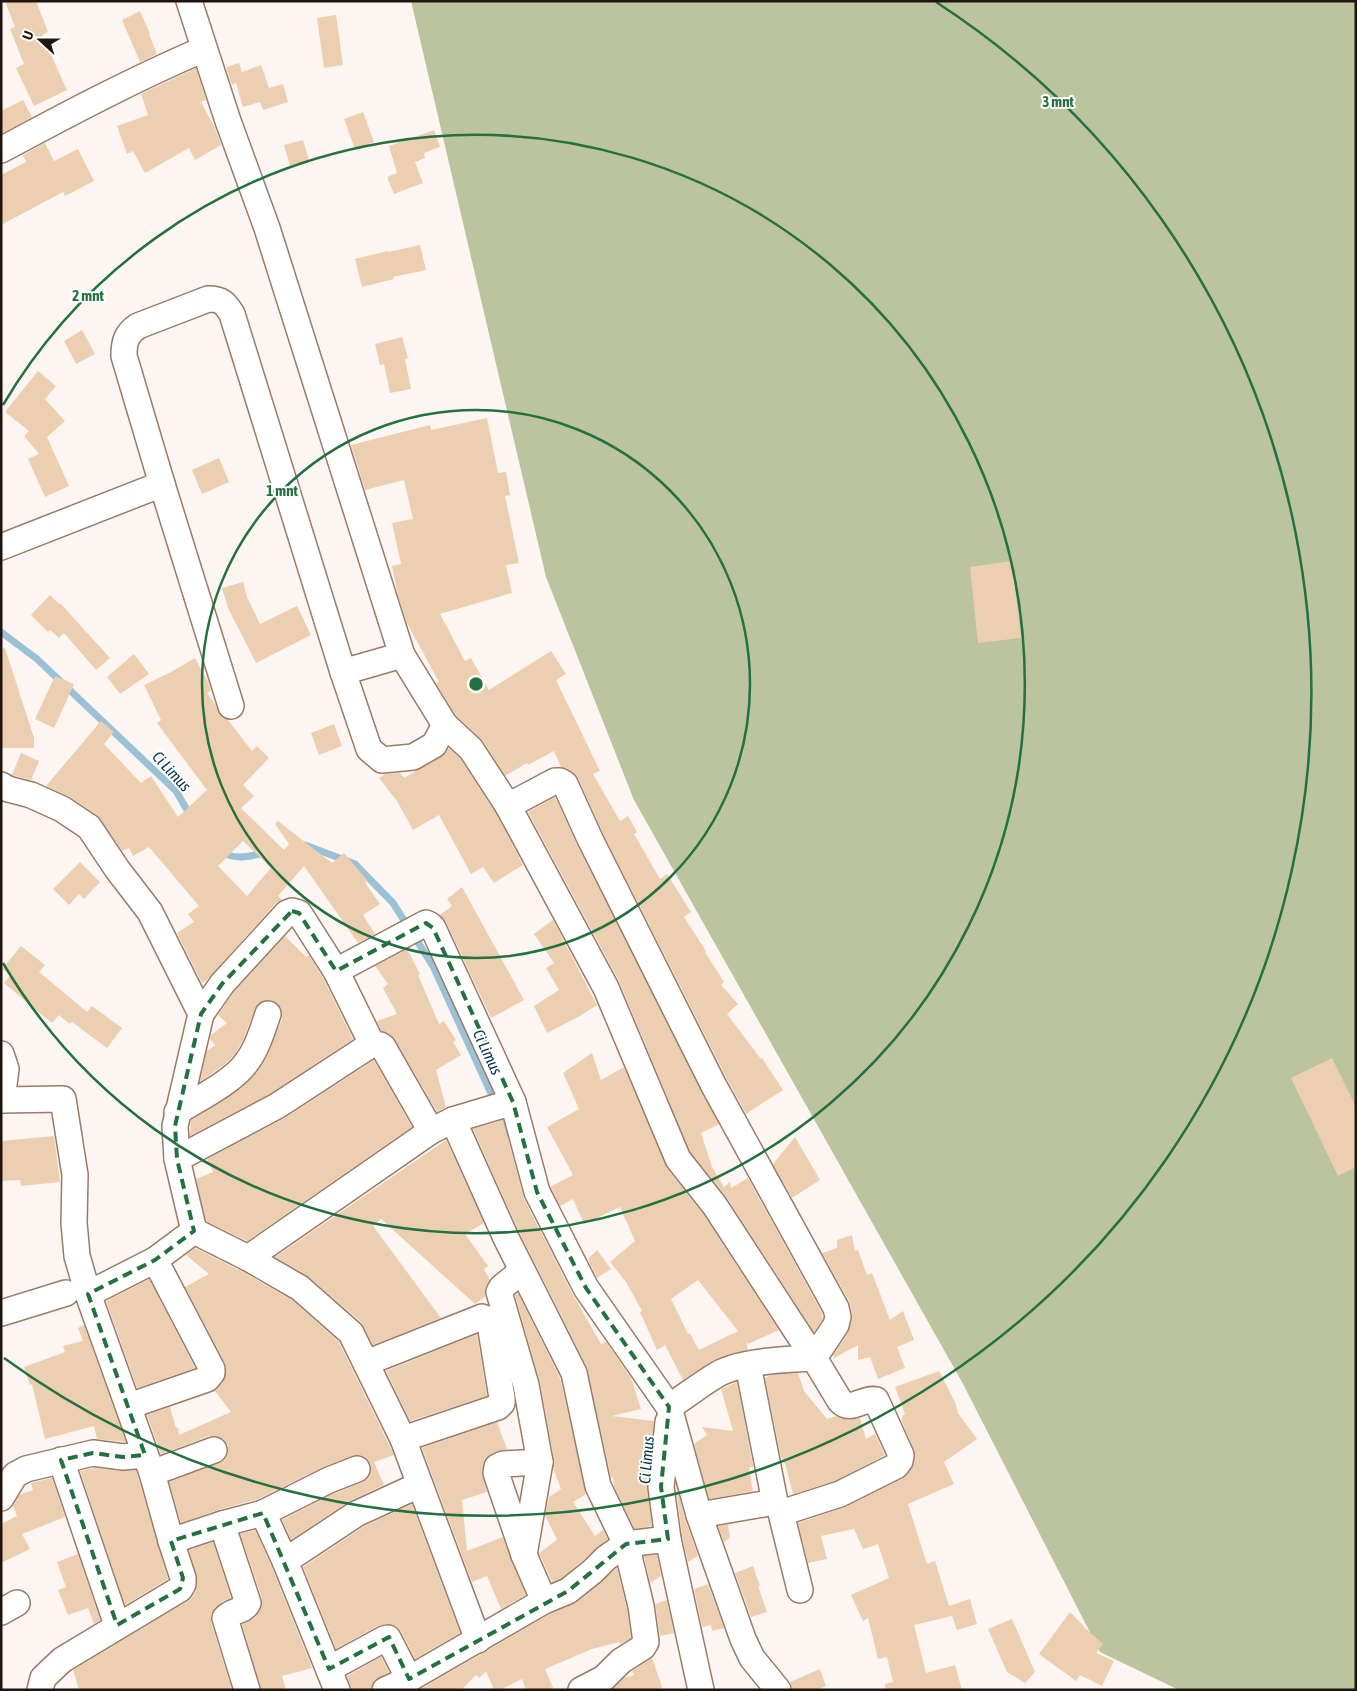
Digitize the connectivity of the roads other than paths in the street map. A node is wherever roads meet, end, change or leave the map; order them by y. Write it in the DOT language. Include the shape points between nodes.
graph roads {
  1 [pos="189,1"];
  2 [pos="204,49"];
  3 [pos="1,150"];
  4 [pos="162,484"];
  5 [pos="1,547"];
  6 [pos="402,655"];
  7 [pos="343,672"];
  8 [pos="231,706"];
  9 [pos="445,725"];
  10 [pos="1,786"];
  11 [pos="508,806"];
  12 [pos="336,971"];
  13 [pos="201,1014"];
  14 [pos="268,1014"];
  15 [pos="372,1044"];
  16 [pos="1,1054"];
  17 [pos="2,1100"];
  18 [pos="513,1102"];
  19 [pos="177,1112"];
  20 [pos="442,1126"];
  21 [pos="177,1160"];
  22 [pos="194,1231"];
  23 [pos="248,1258"];
  24 [pos="155,1260"];
  25 [pos="522,1271"];
  26 [pos="77,1293"];
  27 [pos="1,1313"];
  28 [pos="814,1358"];
  29 [pos="366,1363"];
  30 [pos="748,1365"];
  31 [pos="129,1406"];
  32 [pos="669,1407"];
  33 [pos="403,1439"];
  34 [pos="214,1450"];
  35 [pos="61,1460"];
  36 [pos="540,1462"];
  37 [pos="148,1464"];
  38 [pos="357,1469"];
  39 [pos="419,1485"];
  40 [pos="1,1498"];
  41 [pos="778,1508"];
  42 [pos="263,1513"];
  43 [pos="699,1515"];
  44 [pos="222,1524"];
  45 [pos="668,1539"];
  46 [pos="171,1541"];
  47 [pos="626,1544"];
  48 [pos="524,1555"];
  49 [pos="285,1561"];
  50 [pos="800,1590"];
  51 [pos="544,1601"];
  52 [pos="117,1625"];
  53 [pos="478,1640"];
  54 [pos="409,1679"];
  55 [pos="333,1680"];
  56 [pos="40,1690"];
  57 [pos="247,1690"];
  58 [pos="385,1690"];
  59 [pos="581,1690"];
  60 [pos="701,1690"];
  61 [pos="778,1690"];
  1 -- 2 [label="street"];
  2 -- 3 [label="street" via="146,74"];
  2 -- 6 [label="street" via="267,228"];
  4 -- 5 [label="street"];
  4 -- 7 [label="street" via="124,356 124,344 129,332 138,326 208,299 217,299 232,314"];
  4 -- 8 [label="street"];
  6 -- 7 [label="street"];
  6 -- 9 [label="street"];
  7 -- 9 [label="street" via="369,749 382,760 413,757 434,744"];
  9 -- 11 [label="street" via="471,749"];
  10 -- 13 [label="street" via="62,809 89,827 150,912"];
  11 -- 28 [label="street" via="606,988 678,1159 715,1206"];
  11 -- 28 [label="street" via="555,781 565,784 714,1086 836,1308 836,1325"];
  12 -- 13 [label="street" via="299,913 292,911 222,984"];
  12 -- 15 [label="street"];
  12 -- 18 [label="street" via="426,923 430,924"];
  13 -- 19 [label="street"];
  14 -- 19 [label="street" via="254,1052 245,1066"];
  15 -- 20 [label="street" via="382,1047"];
  15 -- 21 [label="street" via="277,1106"];
  16 -- 17 [label="street" via="6,1068"];
  17 -- 26 [label="street" via="63,1099 75,1175"];
  18 -- 20 [label="street"];
  18 -- 32 [label="street" via="541,1201 586,1288"];
  19 -- 21 [label="street" via="174,1126"];
  20 -- 23 [label="street"];
  20 -- 25 [label="street"];
  21 -- 22 [label="street"];
  22 -- 23 [label="street"];
  22 -- 24 [label="street"];
  23 -- 29 [label="street" via="300,1288 351,1333"];
  24 -- 26 [label="street"];
  24 -- 31 [label="street" via="212,1373 207,1379"];
  25 -- 36 [label="street" via="499,1292 526,1385"];
  25 -- 47 [label="street" via="574,1373 598,1486"];
  26 -- 27 [label="street"];
  26 -- 31 [label="street"];
  28 -- 30 [label="street"];
  28 -- 41 [label="street" via="844,1406 876,1400 901,1455 900,1461 840,1494"];
  29 -- 33 [label="street"];
  29 -- 33 [label="street" via="482,1317 490,1324 502,1403"];
  30 -- 32 [label="street" via="720,1373"];
  30 -- 41 [label="street"];
  31 -- 37 [label="street"];
  32 -- 43 [label="street"];
  32 -- 45 [label="street" via="661,1487"];
  33 -- 39 [label="street"];
  34 -- 37 [label="street"];
  35 -- 37 [label="street" via="93,1452"];
  35 -- 40 [label="street" via="15,1475"];
  35 -- 52 [label="street"];
  36 -- 48 [label="street"];
  36 -- 48 [label="street" via="503,1464 496,1473"];
  37 -- 46 [label="street"];
  38 -- 42 [label="street"];
  39 -- 49 [label="street" via="356,1514"];
  39 -- 53 [label="street"];
  41 -- 43 [label="street"];
  41 -- 50 [label="street"];
  42 -- 44 [label="street"];
  42 -- 49 [label="street"];
  43 -- 61 [label="street" via="743,1639 752,1658"];
  44 -- 46 [label="street"];
  44 -- 57 [label="street" via="248,1603 225,1618"];
  45 -- 47 [label="street"];
  45 -- 60 [label="street"];
  46 -- 52 [label="street" via="183,1584"];
  47 -- 51 [label="street" via="568,1591"];
  47 -- 59 [label="street" via="646,1642 604,1678"];
  48 -- 51 [label="street"];
  49 -- 55 [label="street"];
  51 -- 53 [label="street"];
  52 -- 56 [label="street" via="62,1660 43,1678"];
  53 -- 54 [label="street"];
  54 -- 55 [label="street" via="388,1638"];
  54 -- 58 [label="street"];
}
